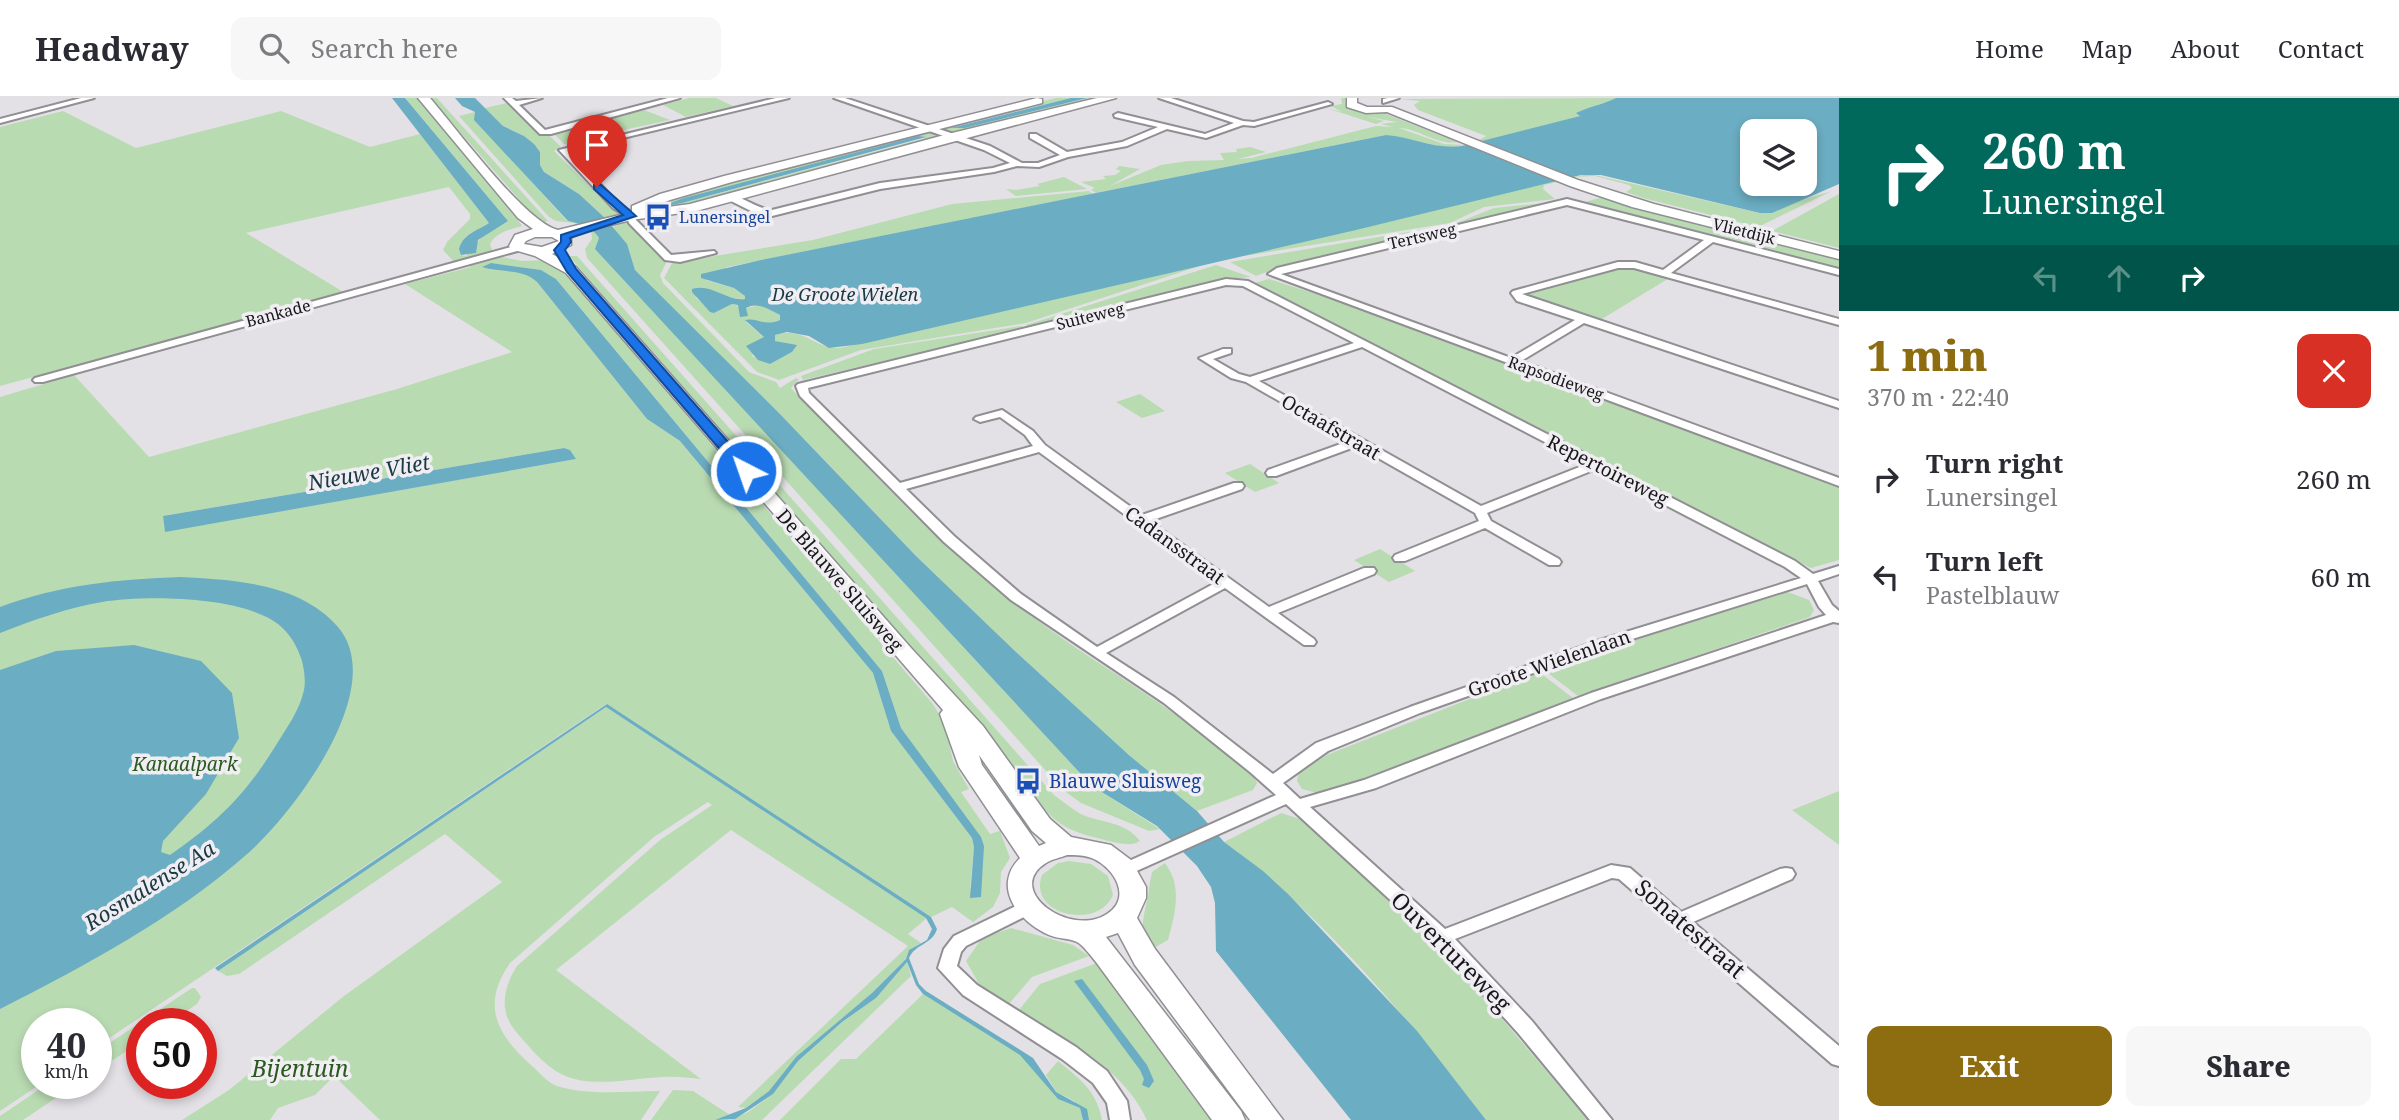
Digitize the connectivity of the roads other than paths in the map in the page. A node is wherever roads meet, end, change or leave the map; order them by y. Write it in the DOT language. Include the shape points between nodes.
graph roads {
  1 [pos="90,98"];
  2 [pos="424,98"];
  3 [pos="538,98"];
  4 [pos="676,98"];
  5 [pos="785,98"];
  6 [pos="838,98"];
  7 [pos="1049,98"];
  8 [pos="1110,98"];
  9 [pos="1163,98"];
  10 [pos="1317,98"];
  11 [pos="1353,99"];
  12 [pos="511,101"];
  13 [pos="1383,102"];
  14 [pos="1118,115"];
  15 [pos="0,121"];
  16 [pos="1242,123"];
  17 [pos="1165,127"];
  18 [pos="925,128"];
  19 [pos="1033,136"];
  20 [pos="952,137"];
  21 [pos="1066,155"];
  22 [pos="1015,164"];
  23 [pos="730,197"];
  24 [pos="523,215"];
  25 [pos="626,217"];
  26 [pos="557,237"];
  27 [pos="1712,239"];
  28 [pos="522,242"];
  29 [pos="540,251"];
  30 [pos="711,253"];
  31 [pos="1839,255"];
  32 [pos="571,270"];
  33 [pos="1839,272"];
  34 [pos="1273,274"];
  35 [pos="1664,274"];
  36 [pos="1583,319"];
  37 [pos="1839,322"];
  38 [pos="1362,344"];
  39 [pos="1227,351"];
  40 [pos="1512,362"];
  41 [pos="39,380"];
  42 [pos="1250,380"];
  43 [pos="1839,405"];
  44 [pos="980,419"];
  45 [pos="1357,442"];
  46 [pos="1041,448"];
  47 [pos="1597,464"];
  48 [pos="1272,474"];
  49 [pos="1838,480"];
  50 [pos="1238,486"];
  51 [pos="897,487"];
  52 [pos="1483,517"];
  53 [pos="1140,520"];
  54 [pos="1400,558"];
  55 [pos="1553,562"];
  56 [pos="1839,570"];
  57 [pos="1369,571"];
  58 [pos="1810,578"];
  59 [pos="1226,582"];
  60 [pos="1269,612"];
  61 [pos="1838,617"];
  62 [pos="1309,642"];
  63 [pos="1096,653"];
  64 [pos="944,698"];
  65 [pos="1272,783"];
  66 [pos="1292,801"];
  67 [pos="1065,846"];
  68 [pos="1033,857"];
  69 [pos="1126,869"];
  70 [pos="1786,874"];
  71 [pos="1026,908"];
  72 [pos="1123,918"];
  73 [pos="1679,920"];
  74 [pos="1084,932"];
  75 [pos="1442,937"];
  76 [pos="1839,1058"];
  77 [pos="1120,1120"];
  78 [pos="1230,1120"];
  79 [pos="1268,1120"];
  80 [pos="1602,1120"];
  1 -- 15 [label="street"];
  2 -- 24 [label="main road, De Blauwe Sluisweg"];
  3 -- 12 [label="street"];
  4 -- 12 [label="street" via="551,132 543,132"];
  5 -- 25 [label="street" via="563,150"];
  6 -- 18 [label="street"];
  7 -- 18 [label="main road"];
  8 -- 20 [label="main road"];
  9 -- 16 [label="street"];
  10 -- 16 [label="street" via="1328,104 1254,124"];
  11 -- 13 [label="main road, Vlietdijk" via="1349,103 1355,107"];
  13 -- 31 [label="main road, Vlietdijk" via="1410,119 1602,196"];
  14 -- 17 [label="street"];
  16 -- 17 [label="street" via="1206,136"];
  17 -- 21 [label="street" via="1125,144"];
  18 -- 20 [label="street"];
  18 -- 25 [label="main road" via="681,192 639,207"];
  19 -- 21 [label="street"];
  20 -- 22 [label="street"];
  20 -- 23 [label="main road"];
  21 -- 22 [label="street" via="1039,165"];
  22 -- 23 [label="street" via="880,186 772,213"];
  23 -- 25 [label="main road" via="672,212"];
  24 -- 26 [label="main road, De Blauwe Sluisweg"];
  24 -- 28 [label="main road"];
  25 -- 26 [label="main road"];
  25 -- 30 [label="street" via="668,258"];
  26 -- 28 [label="main road"];
  26 -- 29 [label="main road"];
  26 -- 32 [label="main road, De Blauwe Sluisweg"];
  27 -- 33 [label="street"];
  27 -- 34 [label="street, Tertsweg" via="1573,202"];
  27 -- 35 [label="street"];
  28 -- 29 [label="main road"];
  28 -- 41 [label="street, Bankade"];
  29 -- 32 [label="main road, De Blauwe Sluisweg"];
  32 -- 64 [label="main road, De Blauwe Sluisweg"];
  34 -- 40 [label="street, Rapsodieweg"];
  35 -- 36 [label="street" via="1623,264 1516,293 1521,299"];
  35 -- 37 [label="street"];
  36 -- 40 [label="street"];
  36 -- 43 [label="street"];
  38 -- 42 [label="street"];
  38 -- 47 [label="street, Repertoireweg"];
  38 -- 51 [label="street, Suiteweg" via="1233,281 806,384 801,390 804,394"];
  39 -- 42 [label="street, Octaafstraat" via="1204,358"];
  40 -- 49 [label="street, Rapsodieweg"];
  42 -- 45 [label="street, Octaafstraat"];
  44 -- 46 [label="street, Cadansstraat" via="1002,413"];
  45 -- 48 [label="street"];
  45 -- 52 [label="street, Octaafstraat"];
  46 -- 51 [label="street"];
  46 -- 53 [label="street, Cadansstraat"];
  47 -- 52 [label="street"];
  47 -- 58 [label="street, Repertoireweg"];
  50 -- 53 [label="street"];
  51 -- 63 [label="street, Ouvertureweg" via="1016,597"];
  52 -- 54 [label="street"];
  52 -- 55 [label="street, Octaafstraat"];
  53 -- 59 [label="street, Cadansstraat"];
  56 -- 58 [label="street, Groote Wielenlaan"];
  57 -- 60 [label="street"];
  58 -- 61 [label="street, Repertoireweg" via="1826,607"];
  58 -- 65 [label="street, Groote Wielenlaan" via="1392,718 1322,747"];
  59 -- 60 [label="street, Cadansstraat"];
  59 -- 63 [label="street"];
  60 -- 62 [label="street, Cadansstraat"];
  61 -- 66 [label="street" via="1596,696 1370,784"];
  63 -- 65 [label="street, Ouvertureweg" via="1169,700"];
  64 -- 67 [label="main road, De Blauwe Sluisweg" via="975,731 1041,825"];
  64 -- 68 [label="main road, De Blauwe Sluisweg" via="971,766"];
  65 -- 66 [label="street, Ouvertureweg"];
  66 -- 69 [label="street" via="1254,812"];
  66 -- 75 [label="street, Ouvertureweg"];
  67 -- 68 [label="main road"];
  67 -- 69 [label="main road" via="1099,851"];
  68 -- 71 [label="main road" via="1018,881"];
  69 -- 72 [label="main road" via="1134,899"];
  70 -- 73 [label="street"];
  71 -- 74 [label="main road" via="1057,928"];
  71 -- 77 [label="street" via="960,941 947,968 970,990 1100,1077 1117,1101"];
  72 -- 74 [label="main road"];
  72 -- 79 [label="main road" via="1145,957"];
  73 -- 75 [label="street, Sonatestraat" via="1632,878 1611,872"];
  73 -- 76 [label="street, Sonatestraat"];
  74 -- 78 [label="main road" via="1106,954"];
  75 -- 80 [label="street, Ouvertureweg"];
}
